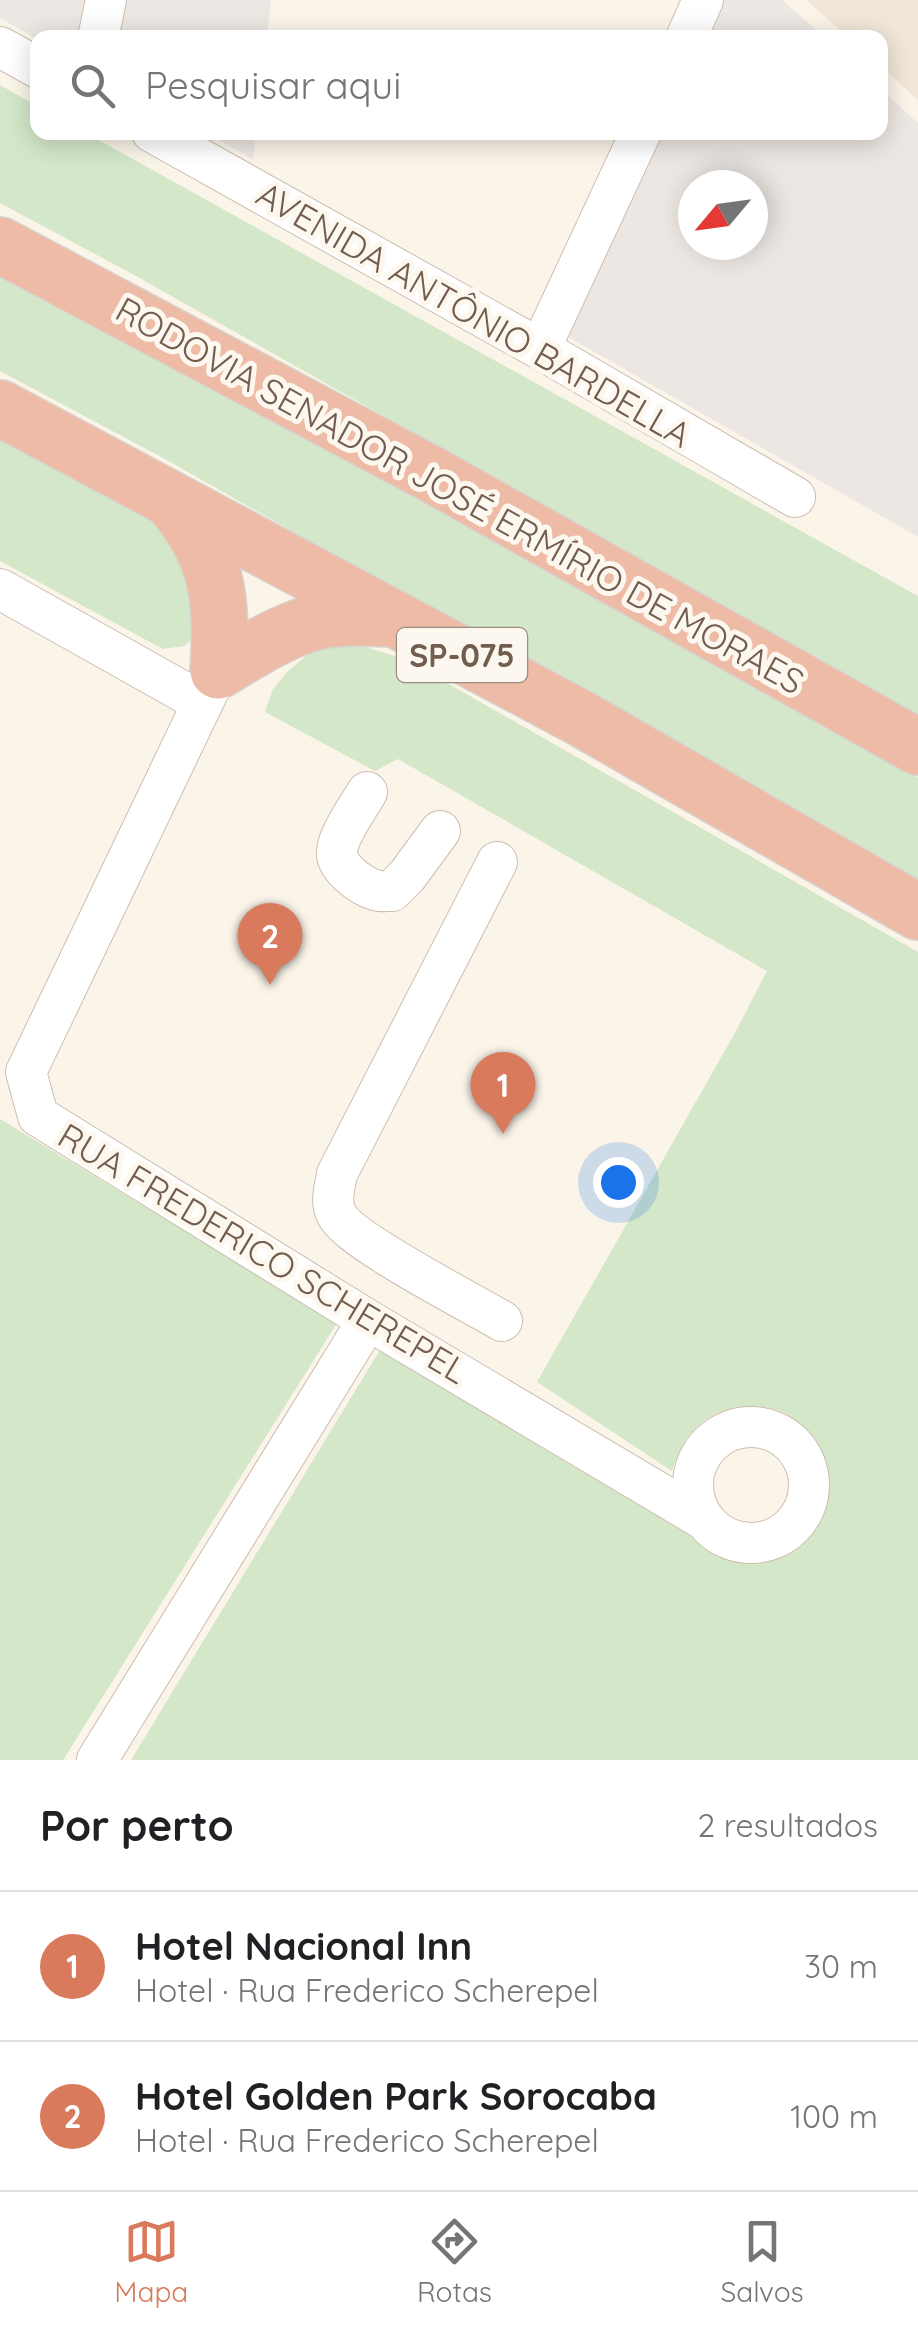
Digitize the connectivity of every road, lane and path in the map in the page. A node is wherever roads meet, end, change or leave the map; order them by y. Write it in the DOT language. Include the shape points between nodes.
graph roads {
  1 [pos="106,0"];
  2 [pos="703,0"];
  3 [pos="100,30"];
  4 [pos="690,30"];
  5 [pos="0,47"];
  6 [pos="30,64"];
  7 [pos="166,140"];
  8 [pos="637,140"];
  9 [pos="0,245"];
  10 [pos="540,349"];
  11 [pos="0,408"];
  12 [pos="795,498"];
  13 [pos="172,500"];
  14 [pos="0,589"];
  15 [pos="394,619"];
  16 [pos="210,687"];
  17 [pos="918,747"];
  18 [pos="367,792"];
  19 [pos="440,832"];
  20 [pos="497,862"];
  21 [pos="918,912"];
  22 [pos="368,1320"];
  23 [pos="502,1321"];
  24 [pos="703,1519"];
  25 [pos="97,1760"];
  1 -- 3 [label="street"];
  2 -- 4 [label="street"];
  5 -- 6 [label="street"];
  7 -- 10 [label="street, AVENIDA ANTÔNIO BARDELLA"];
  8 -- 10 [label="street"];
  9 -- 17 [label="highway, RODOVIA SENADOR JOSÉ ERMÍRIO DE MORAES" via="431,474"];
  10 -- 12 [label="street, AVENIDA ANTÔNIO BARDELLA"];
  11 -- 13 [label="highway, SP-075"];
  13 -- 15 [label="highway, SP-075"];
  13 -- 16 [label="highway" via="208,555 218,587 220,638"];
  14 -- 16 [label="street"];
  15 -- 16 [label="highway" via="315,622 274,639"];
  15 -- 21 [label="highway, SP-075"];
  16 -- 22 [label="street, RUA FREDERICO SCHEREPEL" via="26,1072 38,1116"];
  18 -- 19 [label="street" via="336,851 354,878 375,890 392,891"];
  20 -- 23 [label="street" via="338,1174 333,1199 348,1230"];
  22 -- 24 [label="street, RUA FREDERICO SCHEREPEL"];
  22 -- 25 [label="street"];
}
